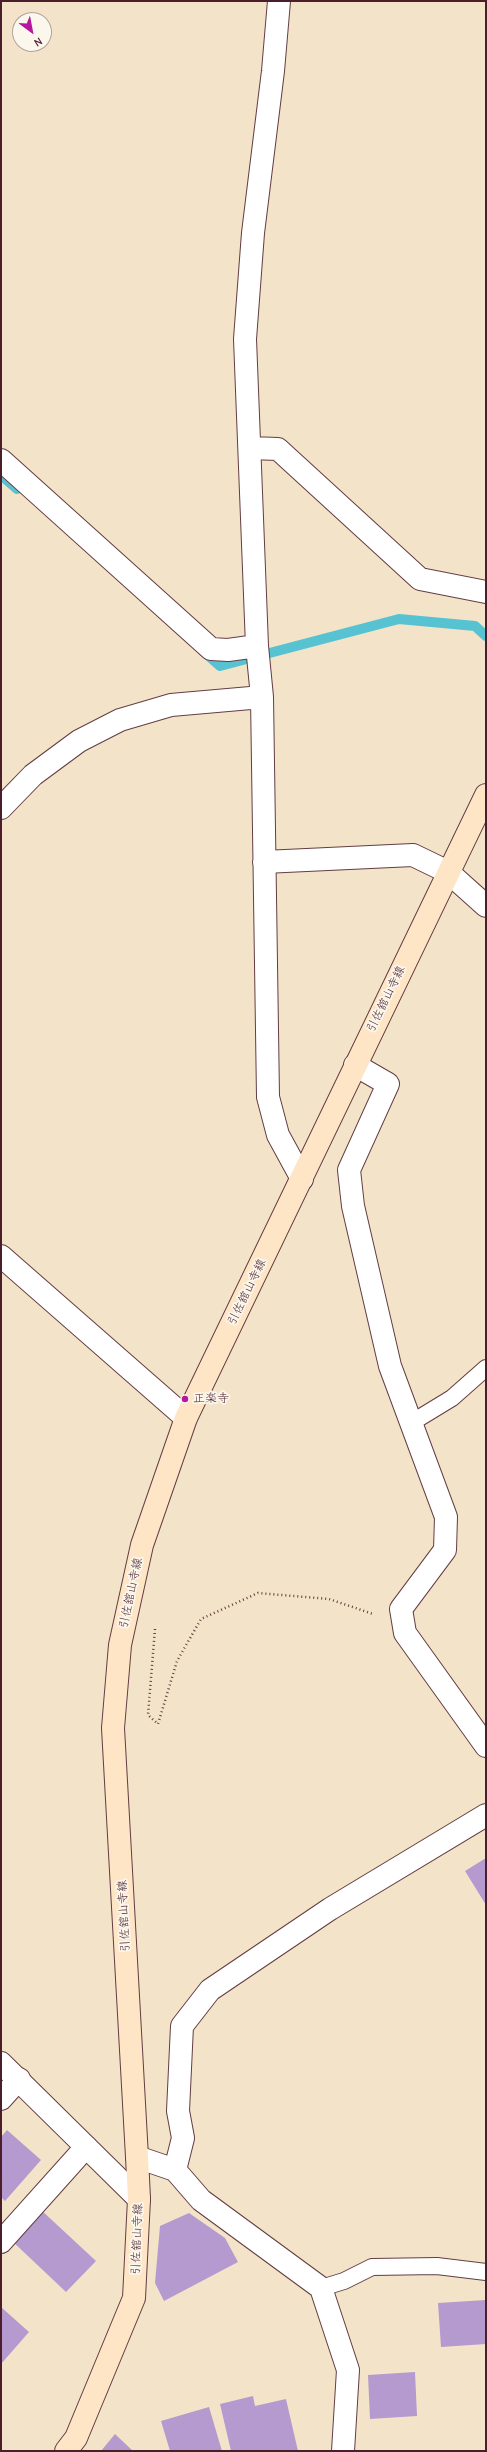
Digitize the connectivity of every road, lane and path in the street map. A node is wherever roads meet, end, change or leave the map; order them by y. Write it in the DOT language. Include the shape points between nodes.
graph roads {
  1 [pos="279,1"];
  2 [pos="250,448"];
  3 [pos="1,460"];
  4 [pos="486,592"];
  5 [pos="257,646"];
  6 [pos="262,698"];
  7 [pos="486,795"];
  8 [pos="1,808"];
  9 [pos="264,862"];
  10 [pos="448,872"];
  11 [pos="486,906"];
  12 [pos="355,1065"];
  13 [pos="302,1178"];
  14 [pos="1,1256"];
  15 [pos="486,1368"];
  16 [pos="186,1418"];
  17 [pos="411,1423"];
  18 [pos="156,1622"];
  19 [pos="404,1625"];
  20 [pos="486,1746"];
  21 [pos="486,1815"];
  22 [pos="1,2063"];
  23 [pos="19,2079"];
  24 [pos="1,2099"];
  25 [pos="86,2147"];
  26 [pos="137,2157"];
  27 [pos="175,2170"];
  28 [pos="139,2199"];
  29 [pos="1,2242"];
  30 [pos="486,2272"];
  31 [pos="321,2288"];
  32 [pos="66,2451"];
  33 [pos="343,2451"];
  1 -- 2 [label="street" via="253,233 245,339"];
  2 -- 4 [label="street" via="278,449 420,579"];
  2 -- 5 [label="street"];
  3 -- 5 [label="street" via="211,649 228,650"];
  5 -- 6 [label="street"];
  6 -- 8 [label="street" via="171,705 120,720 79,741 33,775"];
  6 -- 9 [label="street"];
  7 -- 10 [label="main road, 引佐舘山寺線"];
  9 -- 10 [label="street" via="413,855"];
  9 -- 13 [label="street" via="268,1097 278,1135"];
  10 -- 11 [label="street"];
  10 -- 12 [label="main road, 引佐舘山寺線"];
  12 -- 13 [label="main road, 引佐舘山寺線"];
  12 -- 17 [label="street" via="388,1084 350,1170 353,1206 389,1358"];
  13 -- 16 [label="main road, 引佐舘山寺線"];
  14 -- 16 [label="street"];
  15 -- 17 [label="lane" via="452,1398"];
  16 -- 26 [label="main road, 引佐舘山寺線" via="142,1545 132,1585 120,1645 113,1728"];
  17 -- 19 [label="street" via="446,1517 445,1550 401,1609"];
  18 -- 19 [label="path" via="148,1715 158,1724 177,1661 201,1619 258,1593 329,1600"];
  19 -- 20 [label="street" via="405,1633"];
  21 -- 27 [label="street" via="330,1908 210,1990 182,2026 178,2111 183,2138"];
  22 -- 23 [label="street"];
  23 -- 24 [label="street"];
  23 -- 25 [label="street"];
  25 -- 28 [label="street"];
  25 -- 29 [label="street"];
  26 -- 27 [label="street"];
  26 -- 28 [label="main road, 引佐舘山寺線"];
  27 -- 31 [label="street" via="201,2200"];
  28 -- 32 [label="main road, 引佐舘山寺線" via="134,2298 76,2438"];
  30 -- 31 [label="lane" via="437,2266 372,2267 344,2281"];
  31 -- 33 [label="street" via="348,2370"];
}
